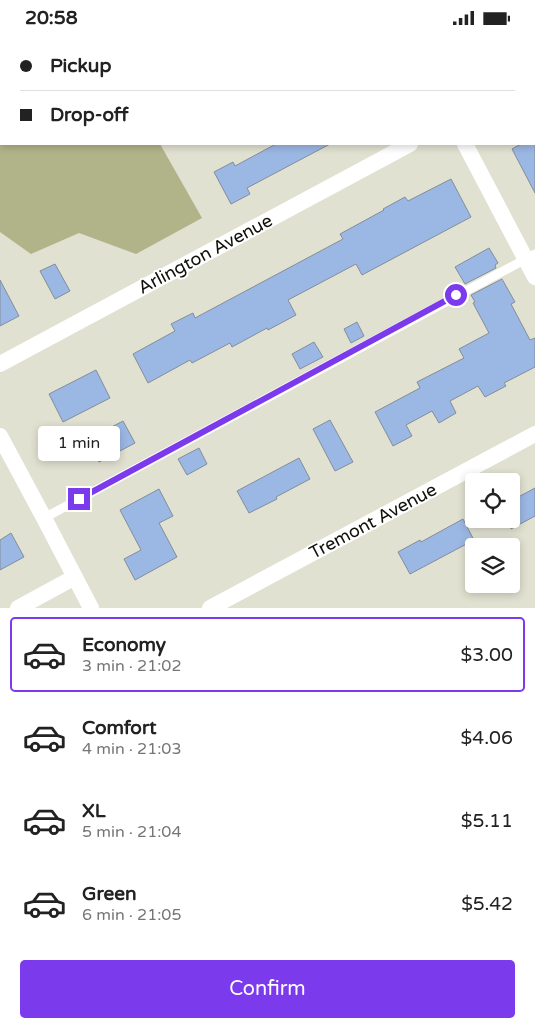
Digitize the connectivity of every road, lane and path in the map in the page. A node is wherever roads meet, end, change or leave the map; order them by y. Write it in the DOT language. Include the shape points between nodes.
graph roads {
  1 [pos="408,145"];
  2 [pos="466,145"];
  3 [pos="530,256"];
  4 [pos="535,277"];
  5 [pos="0,364"];
  6 [pos="535,434"];
  7 [pos="0,436"];
  8 [pos="44,518"];
  9 [pos="75,577"];
  10 [pos="18,608"];
  11 [pos="91,608"];
  12 [pos="210,608"];
  1 -- 5 [label="street, Arlington Avenue"];
  2 -- 3 [label="street"];
  3 -- 4 [label="street"];
  3 -- 8 [label="lane"];
  6 -- 12 [label="street, Tremont Avenue"];
  7 -- 8 [label="street"];
  8 -- 9 [label="street"];
  9 -- 10 [label="street"];
  9 -- 11 [label="street"];
}
